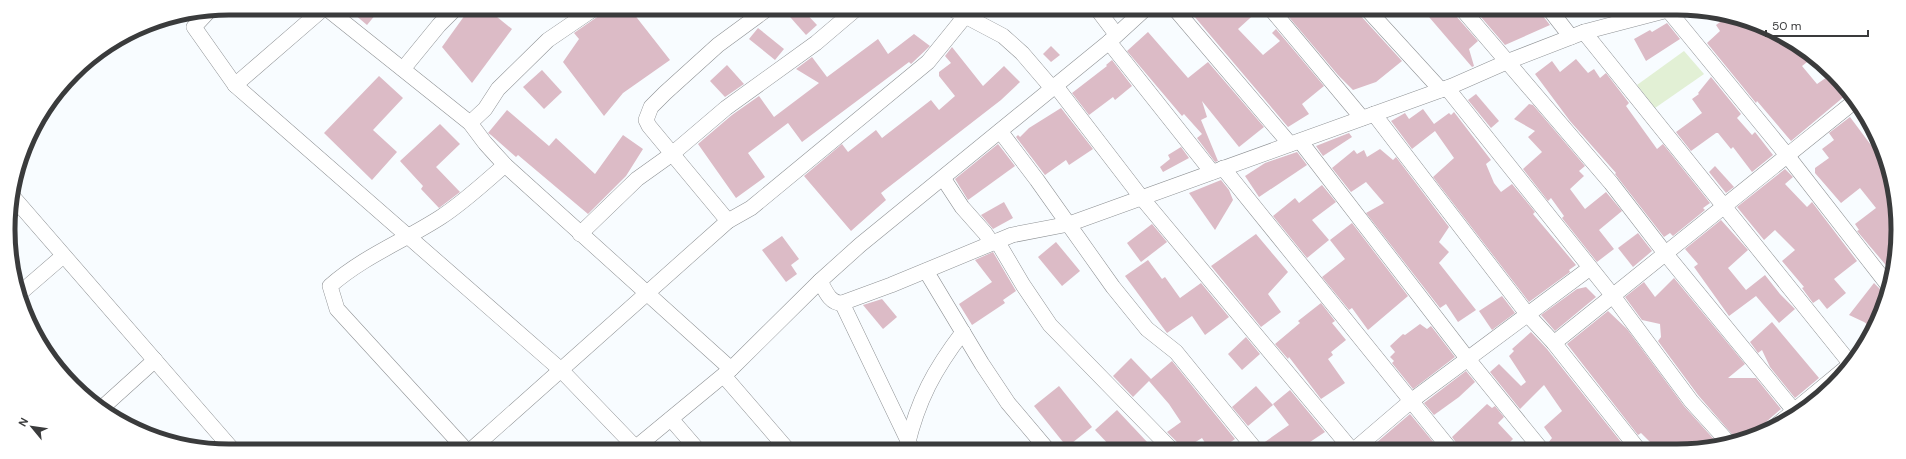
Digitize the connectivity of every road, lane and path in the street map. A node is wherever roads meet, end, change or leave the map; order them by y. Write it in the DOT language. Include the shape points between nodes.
graph roads {
  1 [pos="317,15"];
  2 [pos="334,15"];
  3 [pos="449,15"];
  4 [pos="586,15"];
  5 [pos="759,15"];
  6 [pos="849,15"];
  7 [pos="966,15"];
  8 [pos="972,15"];
  9 [pos="1100,15"];
  10 [pos="1138,15"];
  11 [pos="1180,15"];
  12 [pos="1276,15"];
  13 [pos="1372,15"];
  14 [pos="1468,15"];
  15 [pos="1556,15"];
  16 [pos="1650,15"];
  17 [pos="1672,15"];
  18 [pos="192,21"];
  19 [pos="1578,35"];
  20 [pos="1113,38"];
  21 [pos="1509,61"];
  22 [pos="403,69"];
  23 [pos="235,85"];
  24 [pos="1053,86"];
  25 [pos="1444,89"];
  26 [pos="1851,104"];
  27 [pos="1368,116"];
  28 [pos="470,123"];
  29 [pos="1000,131"];
  30 [pos="1295,142"];
  31 [pos="672,154"];
  32 [pos="1786,154"];
  33 [pos="505,165"];
  34 [pos="1218,170"];
  35 [pos="943,178"];
  36 [pos="1141,198"];
  37 [pos="17,202"];
  38 [pos="1725,205"];
  39 [pos="728,221"];
  40 [pos="1068,224"];
  41 [pos="580,234"];
  42 [pos="407,236"];
  43 [pos="995,242"];
  44 [pos="1665,253"];
  45 [pos="63,256"];
  46 [pos="1590,268"];
  47 [pos="926,271"];
  48 [pos="1885,281"];
  49 [pos="820,282"];
  50 [pos="24,290"];
  51 [pos="647,293"];
  52 [pos="1613,296"];
  53 [pos="842,303"];
  54 [pos="1528,315"];
  55 [pos="963,332"];
  56 [pos="1554,343"];
  57 [pos="1467,358"];
  58 [pos="1848,359"];
  59 [pos="155,360"];
  60 [pos="560,370"];
  61 [pos="727,373"];
  62 [pos="1411,401"];
  63 [pos="106,405"];
  64 [pos="1794,409"];
  65 [pos="671,419"];
  66 [pos="1725,439"];
  67 [pos="221,444"];
  68 [pos="460,444"];
  69 [pos="478,444"];
  70 [pos="631,444"];
  71 [pos="642,444"];
  72 [pos="693,444"];
  73 [pos="783,444"];
  74 [pos="908,444"];
  75 [pos="910,444"];
  76 [pos="1043,444"];
  77 [pos="1166,444"];
  78 [pos="1251,444"];
  79 [pos="1348,444"];
  80 [pos="1361,444"];
  81 [pos="1446,444"];
  82 [pos="1537,444"];
  83 [pos="1634,444"];
  1 -- 23 [label="street"];
  2 -- 22 [label="street"];
  3 -- 22 [label="street"];
  4 -- 28 [label="street" via="548,40 498,89 485,109"];
  5 -- 31 [label="street" via="718,45 651,107 646,120"];
  6 -- 31 [label="street" via="816,43 726,108"];
  7 -- 39 [label="street" via="928,62 751,208"];
  8 -- 24 [label="street" via="1022,52"];
  9 -- 20 [label="street"];
  10 -- 20 [label="street"];
  11 -- 30 [label="street"];
  12 -- 27 [label="street"];
  13 -- 25 [label="street"];
  14 -- 21 [label="street"];
  15 -- 19 [label="street"];
  16 -- 19 [label="street"];
  17 -- 32 [label="street"];
  18 -- 23 [label="street"];
  19 -- 21 [label="street"];
  19 -- 38 [label="street"];
  20 -- 24 [label="street"];
  20 -- 34 [label="street"];
  21 -- 25 [label="street"];
  21 -- 44 [label="street" via="1612,182"];
  22 -- 28 [label="street"];
  23 -- 42 [label="street"];
  24 -- 29 [label="street"];
  24 -- 36 [label="street"];
  25 -- 27 [label="street"];
  25 -- 46 [label="street"];
  26 -- 32 [label="street"];
  27 -- 30 [label="street"];
  27 -- 54 [label="street"];
  28 -- 33 [label="street"];
  29 -- 35 [label="street"];
  29 -- 40 [label="street"];
  30 -- 34 [label="street"];
  30 -- 57 [label="street"];
  31 -- 39 [label="street"];
  31 -- 41 [label="street" via="637,179"];
  32 -- 38 [label="street"];
  32 -- 48 [label="street"];
  33 -- 41 [label="street"];
  33 -- 42 [label="street" via="462,202"];
  34 -- 36 [label="street"];
  34 -- 62 [label="street"];
  35 -- 43 [label="street" via="962,207"];
  35 -- 49 [label="street" via="860,245"];
  36 -- 40 [label="street"];
  36 -- 79 [label="street"];
  37 -- 45 [label="street"];
  38 -- 44 [label="street"];
  38 -- 58 [label="street"];
  39 -- 51 [label="street"];
  40 -- 43 [label="street" via="1012,235"];
  40 -- 78 [label="street" via="1132,311 1147,329 1176,352"];
  41 -- 51 [label="street"];
  42 -- 60 [label="street"];
  42 -- 68 [label="street" via="348,270 330,286 337,308"];
  43 -- 47 [label="street"];
  43 -- 77 [label="street" via="1050,325"];
  44 -- 52 [label="street"];
  44 -- 64 [label="street"];
  45 -- 50 [label="street"];
  45 -- 59 [label="street"];
  46 -- 52 [label="street"];
  46 -- 54 [label="street"];
  47 -- 53 [label="street"];
  47 -- 55 [label="street"];
  49 -- 53 [label="street" via="832,300"];
  49 -- 61 [label="street"];
  51 -- 60 [label="street"];
  51 -- 61 [label="street"];
  52 -- 56 [label="street"];
  52 -- 66 [label="street" via="1691,401"];
  53 -- 74 [label="street"];
  54 -- 56 [label="street"];
  54 -- 57 [label="street"];
  55 -- 75 [label="street" via="942,359 925,391 919,404"];
  55 -- 76 [label="street" via="1008,403"];
  56 -- 83 [label="street"];
  57 -- 62 [label="street"];
  57 -- 82 [label="street"];
  59 -- 63 [label="street"];
  59 -- 67 [label="street"];
  60 -- 69 [label="street"];
  60 -- 70 [label="street"];
  61 -- 65 [label="street"];
  61 -- 73 [label="street"];
  62 -- 80 [label="street"];
  62 -- 81 [label="street"];
  65 -- 71 [label="street"];
  65 -- 72 [label="street"];
}
